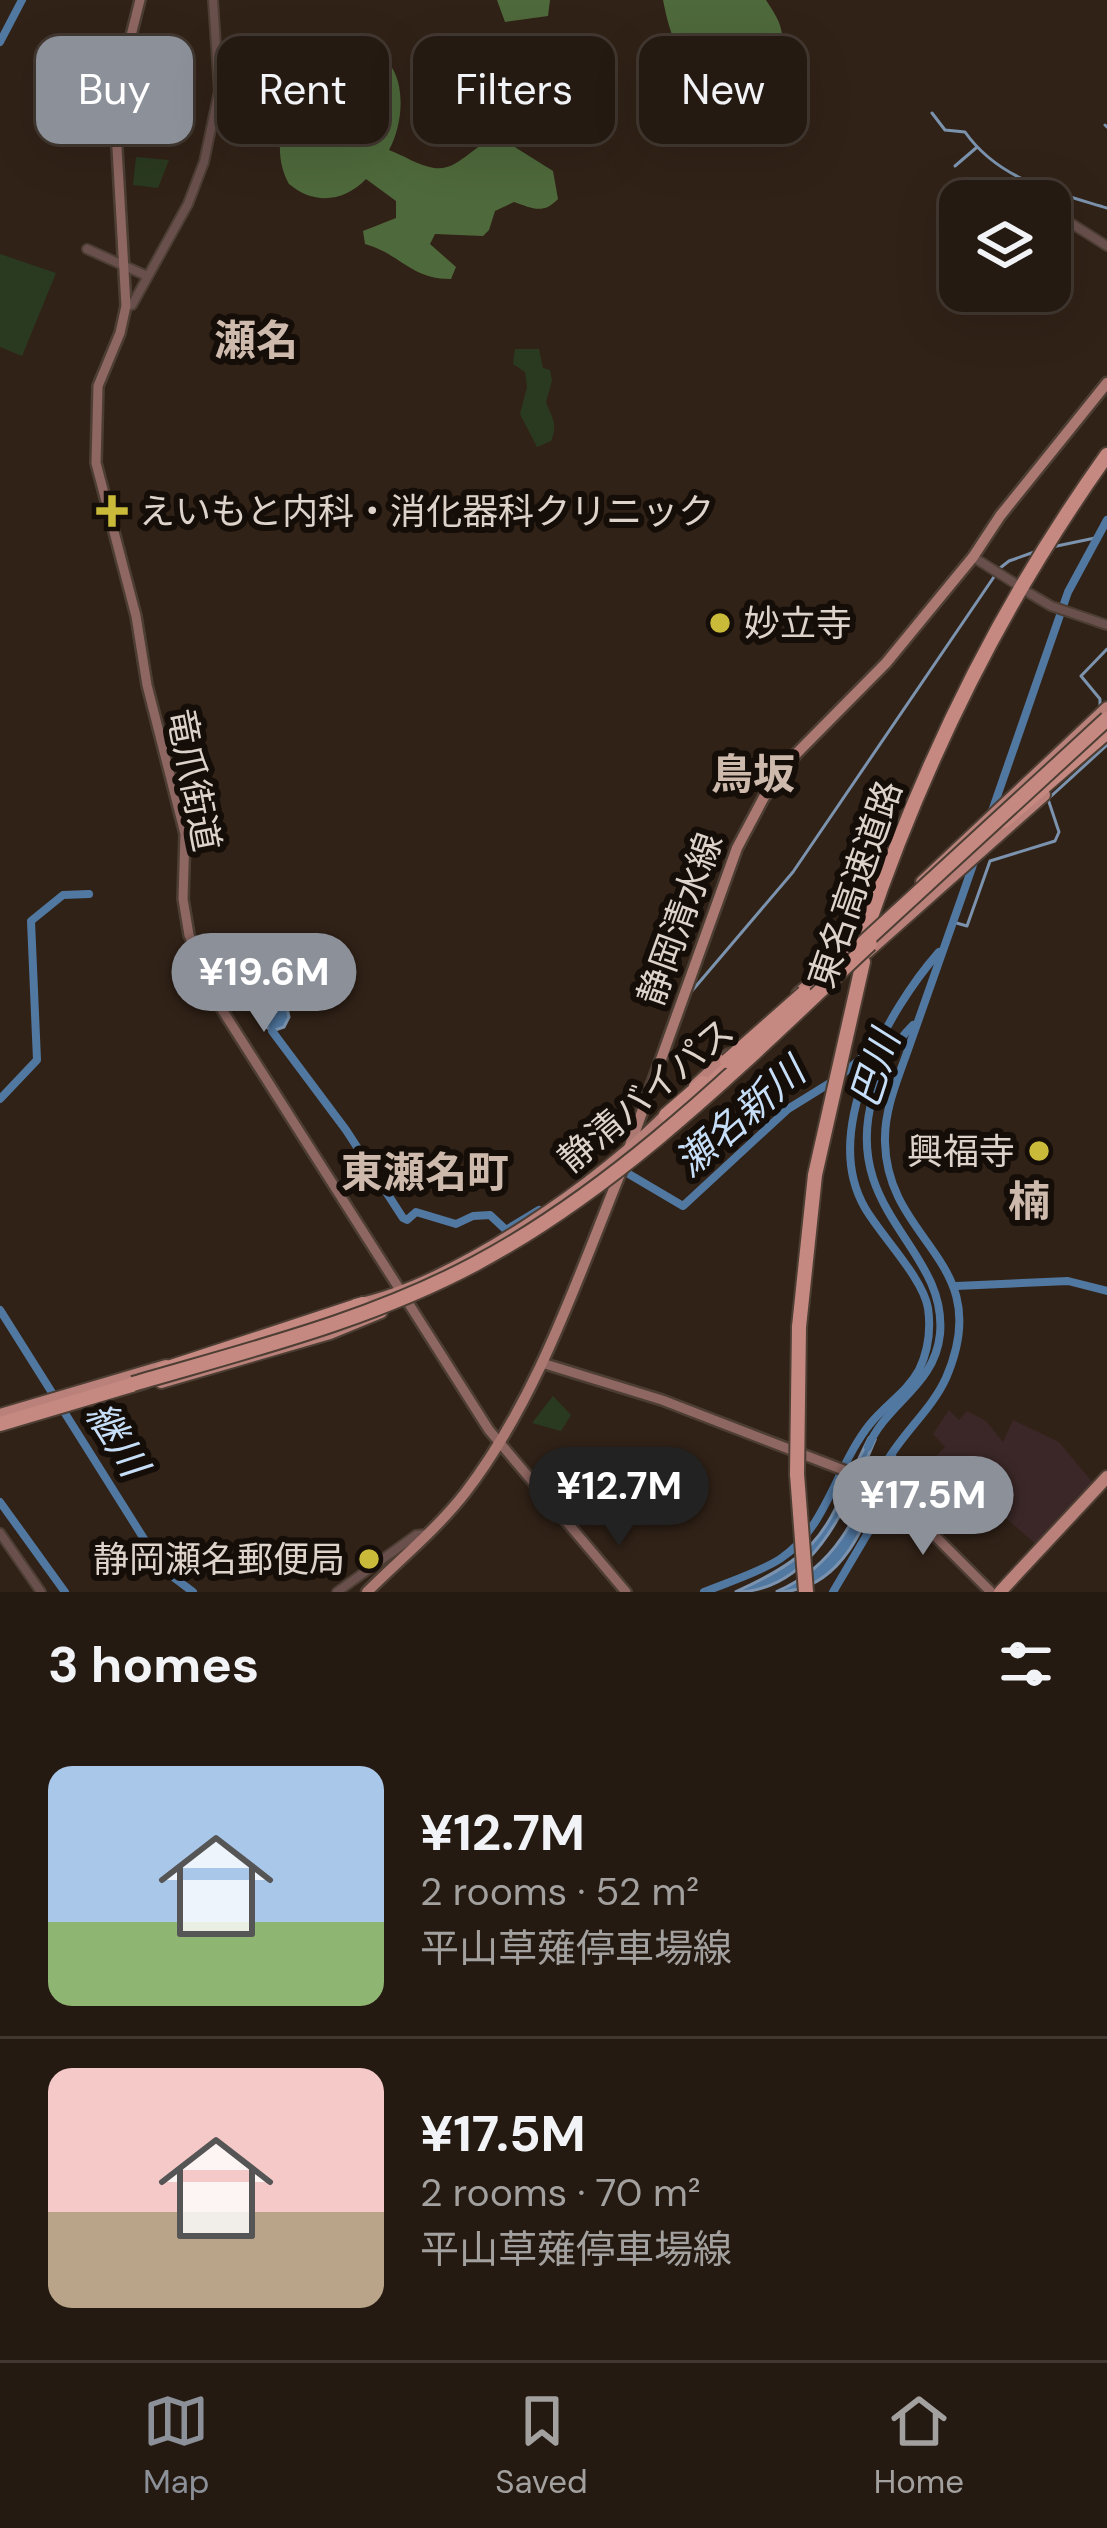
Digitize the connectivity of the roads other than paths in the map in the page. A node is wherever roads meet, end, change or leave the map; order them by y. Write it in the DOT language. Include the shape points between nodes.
graph roads {
  1 [pos="140,0"];
  2 [pos="213,0"];
  3 [pos="1071,224"];
  4 [pos="1107,247"];
  5 [pos="87,249"];
  6 [pos="125,267"];
  7 [pos="147,276"];
  8 [pos="126,306"];
  9 [pos="1107,383"];
  10 [pos="1107,455"];
  11 [pos="1107,467"];
  12 [pos="1060,530"];
  13 [pos="973,557"];
  14 [pos="1016,584"];
  15 [pos="1029,593"];
  16 [pos="1107,625"];
  17 [pos="1107,722"];
  18 [pos="870,934"];
  19 [pos="667,1115"];
  20 [pos="684,1121"];
  21 [pos="643,1130"];
  22 [pos="627,1155"];
  23 [pos="622,1170"];
  24 [pos="599,1187"];
  25 [pos="608,1204"];
  26 [pos="403,1296"];
  27 [pos="363,1304"];
  28 [pos="379,1313"];
  29 [pos="542,1363"];
  30 [pos="163,1370"];
  31 [pos="133,1384"];
  32 [pos="4,1420"];
  33 [pos="498,1443"];
  34 [pos="1107,1477"];
  35 [pos="1107,1486"];
  36 [pos="0,1533"];
  37 [pos="426,1534"];
  38 [pos="624,1590"];
  39 [pos="41,1592"];
  40 [pos="338,1592"];
  41 [pos="367,1592"];
  42 [pos="803,1592"];
  43 [pos="991,1592"];
  44 [pos="1004,1592"];
  1 -- 6 [label="main road, 竜爪街道" via="115,113"];
  2 -- 7 [label="street" via="219,91 204,162"];
  3 -- 4 [label="street"];
  5 -- 6 [label="street"];
  6 -- 7 [label="street"];
  6 -- 8 [label="main road, 竜爪街道"];
  7 -- 8 [label="street"];
  8 -- 26 [label="main road, 竜爪街道" via="98,386 96,464 185,834 189,935 221,1008"];
  9 -- 13 [label="main road, 静岡清水線"];
  10 -- 12 [label="highway, 東名高速道路"];
  11 -- 12 [label="highway, 東名高速道路"];
  12 -- 18 [label="highway, 東名高速道路" via="978,668 908,812"];
  13 -- 14 [label="street"];
  13 -- 21 [label="main road, 静岡清水線" via="862,690 796,754 752,817"];
  15 -- 16 [label="street"];
  17 -- 18 [label="highway, 静清バイパス, bridge"];
  17 -- 19 [label="highway, bridge" via="1011,796"];
  17 -- 20 [label="highway"];
  18 -- 19 [label="highway, bridge"];
  18 -- 20 [label="highway, bridge"];
  18 -- 30 [label="highway, 静清バイパス, bridge" via="632,1152 519,1233 385,1300"];
  18 -- 31 [label="highway, 静清バイパス, bridge" via="634,1157 524,1236 386,1305"];
  18 -- 42 [label="highway, 東名高速道路, bridge" via="811,1174 795,1330 793,1476"];
  19 -- 21 [label="highway"];
  20 -- 23 [label="highway"];
  21 -- 22 [label="highway"];
  22 -- 23 [label="main road"];
  22 -- 26 [label="highway"];
  23 -- 24 [label="highway"];
  23 -- 25 [label="main road"];
  24 -- 25 [label="main road"];
  24 -- 26 [label="highway" via="528,1238"];
  25 -- 29 [label="main road"];
  26 -- 27 [label="highway"];
  26 -- 28 [label="highway"];
  26 -- 33 [label="main road, 竜爪街道"];
  27 -- 30 [label="highway, bridge"];
  27 -- 32 [label="highway"];
  28 -- 31 [label="highway, bridge"];
  28 -- 32 [label="highway" via="285,1348"];
  29 -- 33 [label="main road"];
  29 -- 43 [label="main road" via="885,1486"];
  30 -- 32 [label="highway, 静清バイパス, bridge"];
  31 -- 32 [label="highway, 静清バイパス"];
  33 -- 37 [label="main road"];
  33 -- 38 [label="main road, 竜爪街道"];
  34 -- 44 [label="highway"];
  35 -- 44 [label="highway"];
  36 -- 39 [label="street"];
  37 -- 40 [label="street"];
  37 -- 41 [label="main road"];
}
